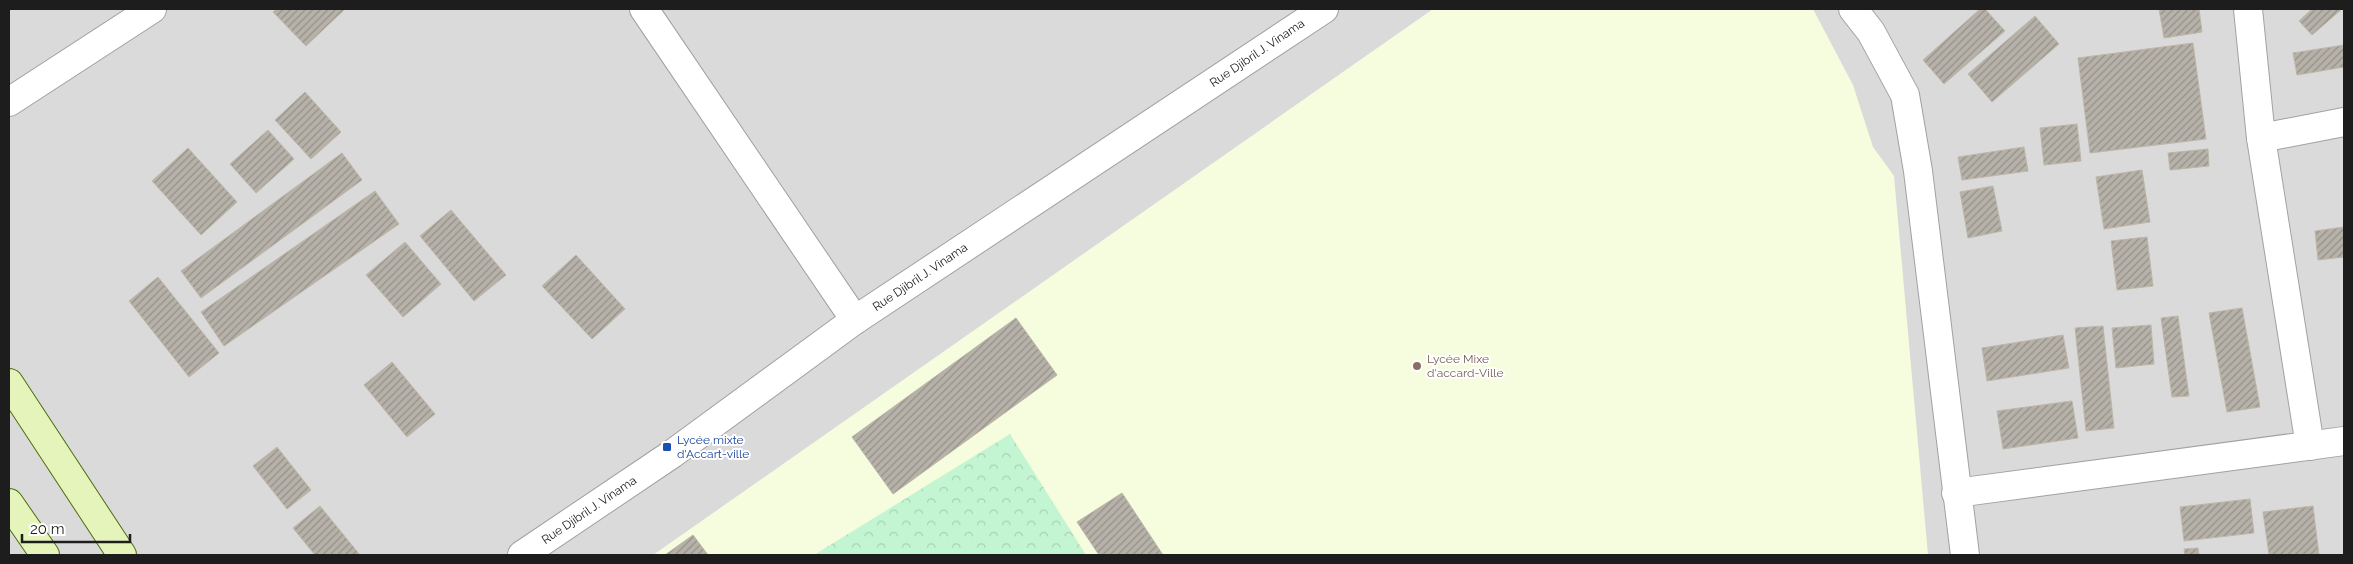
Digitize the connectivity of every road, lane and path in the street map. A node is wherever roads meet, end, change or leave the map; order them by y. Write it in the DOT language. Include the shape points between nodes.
graph roads {
  1 [pos="152,9"];
  2 [pos="644,9"];
  3 [pos="1324,9"];
  4 [pos="1853,9"];
  5 [pos="2248,9"];
  6 [pos="9,102"];
  7 [pos="2344,122"];
  8 [pos="2261,138"];
  9 [pos="855,320"];
  10 [pos="9,383"];
  11 [pos="2344,441"];
  12 [pos="2310,446"];
  13 [pos="1956,493"];
  14 [pos="9,503"];
  15 [pos="44,555"];
  16 [pos="122,555"];
  17 [pos="522,555"];
  18 [pos="1965,555"];
  1 -- 6 [label="street"];
  2 -- 9 [label="street"];
  3 -- 9 [label="street, Rue Djibril J. Vinama"];
  4 -- 13 [label="street" via="1871,32 1905,95 1918,171"];
  5 -- 8 [label="street"];
  7 -- 8 [label="street"];
  8 -- 12 [label="street"];
  9 -- 17 [label="street, Rue Djibril J. Vinama" via="672,454"];
  10 -- 16 [label="main road"];
  11 -- 12 [label="street"];
  12 -- 13 [label="street"];
  13 -- 18 [label="street"];
  14 -- 15 [label="main road"];
}
